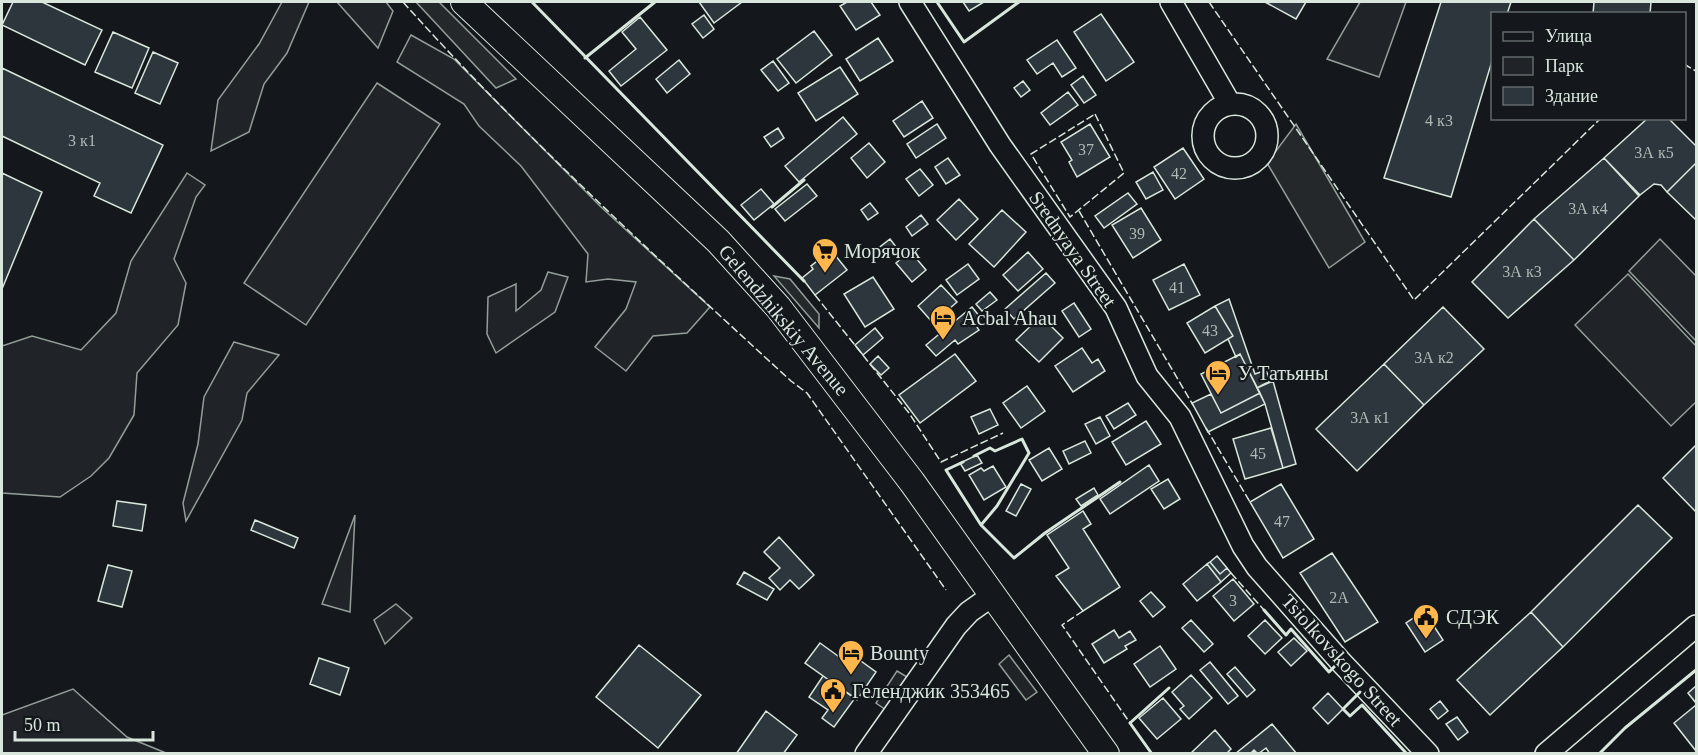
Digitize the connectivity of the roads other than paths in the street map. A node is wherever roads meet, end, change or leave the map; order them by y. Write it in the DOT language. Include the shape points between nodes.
graph roads {
  1 [pos="464,2"];
  2 [pos="910,2"];
  3 [pos="1172,2"];
  4 [pos="1230,104"];
  5 [pos="1257,567"];
  6 [pos="993,595"];
  7 [pos="1696,626"];
  8 [pos="866,753"];
  9 [pos="1106,753"];
  10 [pos="1428,753"];
  11 [pos="1546,753"];
  1 -- 6 [label="main road, Gelendzhikskiy Avenue" via="639,165 747,273 850,399"];
  2 -- 5 [label="street, Srednyaya Street" via="1000,145 1116,308 1147,376 1180,417"];
  3 -- 4 [label="street"];
  5 -- 10 [label="street, Tsiolkovskogo Street"];
  6 -- 8 [label="street" via="956,626"];
  6 -- 9 [label="main road, Gelendzhikskiy Avenue"];
  7 -- 11 [label="street"];
}
